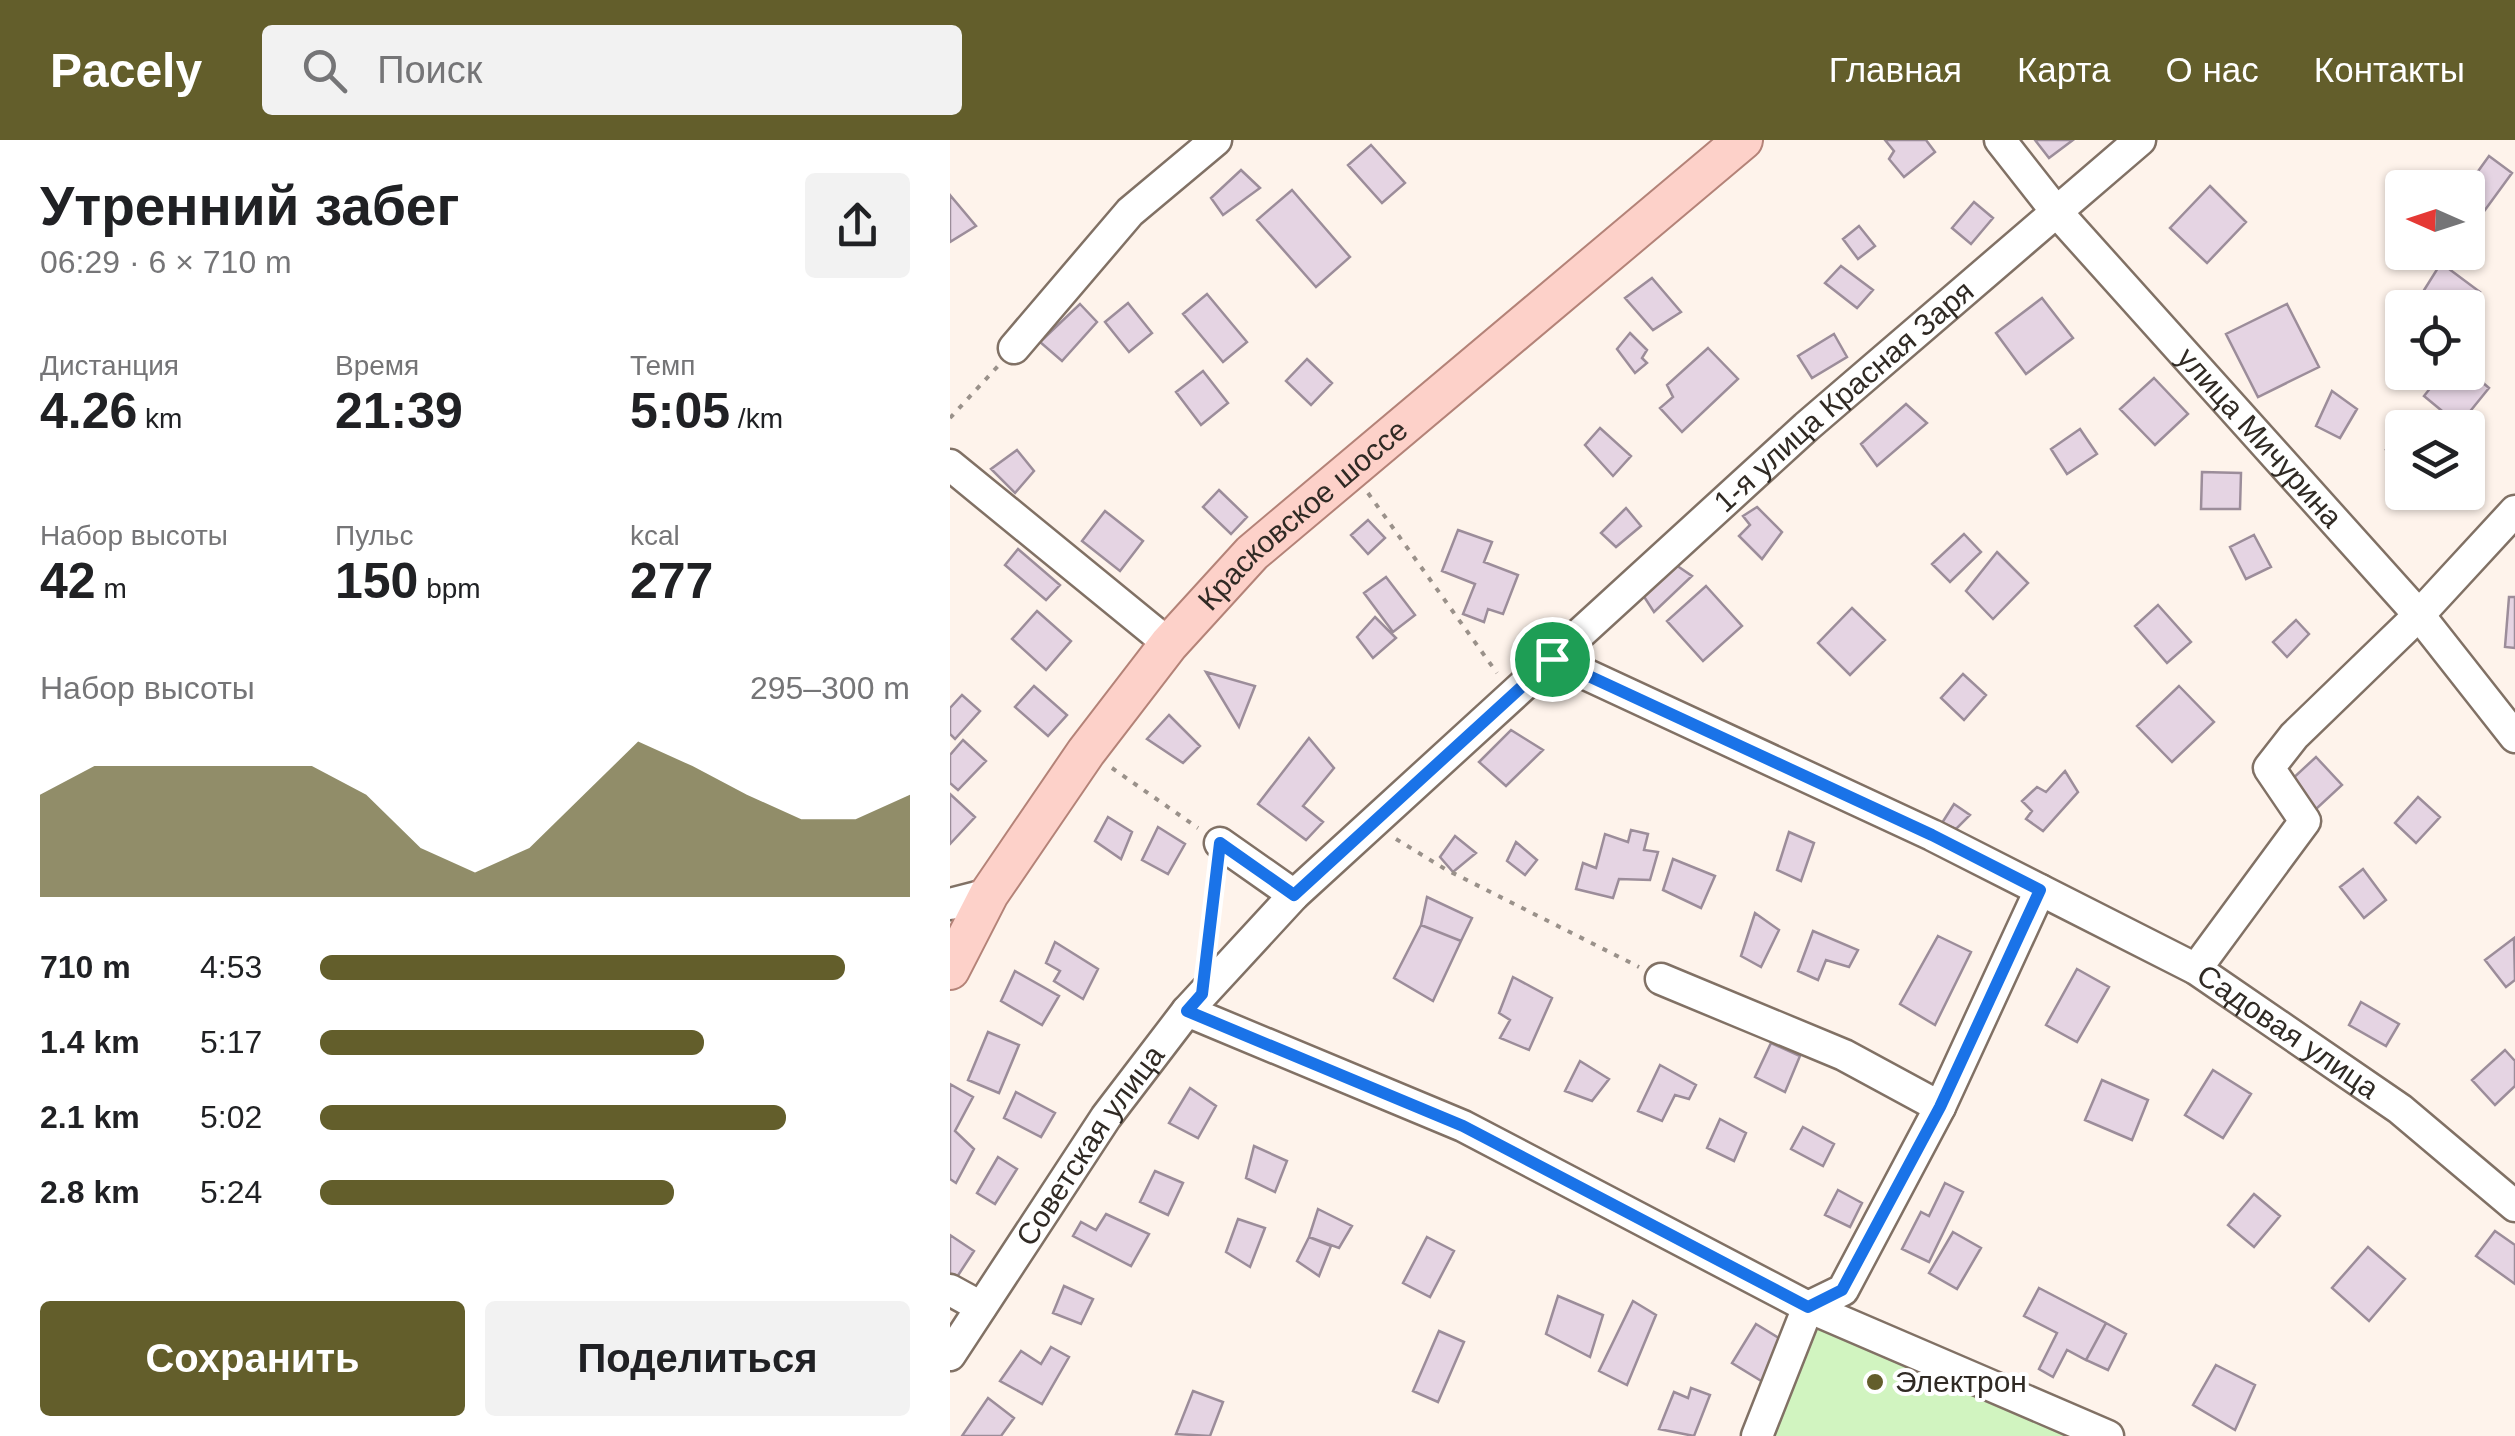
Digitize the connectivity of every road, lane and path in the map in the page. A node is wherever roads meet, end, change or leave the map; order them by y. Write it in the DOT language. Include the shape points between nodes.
graph roads {
  1 [pos="1216,140"];
  2 [pos="1743,140"];
  3 [pos="2000,140"];
  4 [pos="2140,140"];
  5 [pos="2056,210"];
  6 [pos="1014,348"];
  7 [pos="950,418"];
  8 [pos="950,466"];
  9 [pos="1360,482"];
  10 [pos="2515,511"];
  11 [pos="2419,615"];
  12 [pos="1169,644"];
  13 [pos="1552,659"];
  14 [pos="1514,697"];
  15 [pos="2515,737"];
  16 [pos="1102,761"];
  17 [pos="1374,826"];
  18 [pos="1220,843"];
  19 [pos="2040,890"];
  20 [pos="989,894"];
  21 [pos="1294,895"];
  22 [pos="950,904"];
  23 [pos="2196,969"];
  24 [pos="950,970"];
  25 [pos="1662,978"];
  26 [pos="1195,1003"];
  27 [pos="1940,1107"];
  28 [pos="2515,1206"];
  29 [pos="950,1290"];
  30 [pos="981,1307"];
  31 [pos="1812,1318"];
  32 [pos="950,1355"];
  33 [pos="2101,1435"];
  34 [pos="1757,1436"];
  1 -- 6 [label="street" via="1130,212"];
  2 -- 12 [label="main road, Красковское шоссе" via="1252,553"];
  3 -- 5 [label="street, улица Мичурина"];
  4 -- 5 [label="street, 1-я улица Красная Заря"];
  5 -- 11 [label="street, улица Мичурина"];
  5 -- 13 [label="street, 1-я улица Красная Заря"];
  6 -- 7 [label="path"];
  8 -- 12 [label="street"];
  9 -- 14 [label="path"];
  10 -- 11 [label="street"];
  11 -- 15 [label="street, улица Мичурина"];
  11 -- 23 [label="street" via="2269,768 2305,822"];
  12 -- 20 [label="main road, Красковское шоссе"];
  13 -- 14 [label="street, Советская улица"];
  13 -- 19 [label="street, Садовая улица"];
  14 -- 17 [label="street, Советская улица"];
  16 -- 18 [label="path"];
  17 -- 21 [label="street, Советская улица"];
  17 -- 25 [label="path"];
  18 -- 21 [label="street"];
  18 -- 26 [label="path"];
  19 -- 23 [label="street, Садовая улица"];
  19 -- 27 [label="street"];
  20 -- 22 [label="street"];
  20 -- 24 [label="main road, Красковское шоссе"];
  21 -- 26 [label="street, Советская улица"];
  23 -- 28 [label="street, Садовая улица" via="2400,1109"];
  25 -- 27 [label="street" via="1844,1055"];
  26 -- 30 [label="street, Советская улица" via="1106,1117"];
  26 -- 31 [label="street" via="1463,1126"];
  27 -- 31 [label="street" via="1842,1290"];
  29 -- 30 [label="street"];
  30 -- 32 [label="street, Советская улица"];
  31 -- 33 [label="street"];
  31 -- 34 [label="street"];
}
